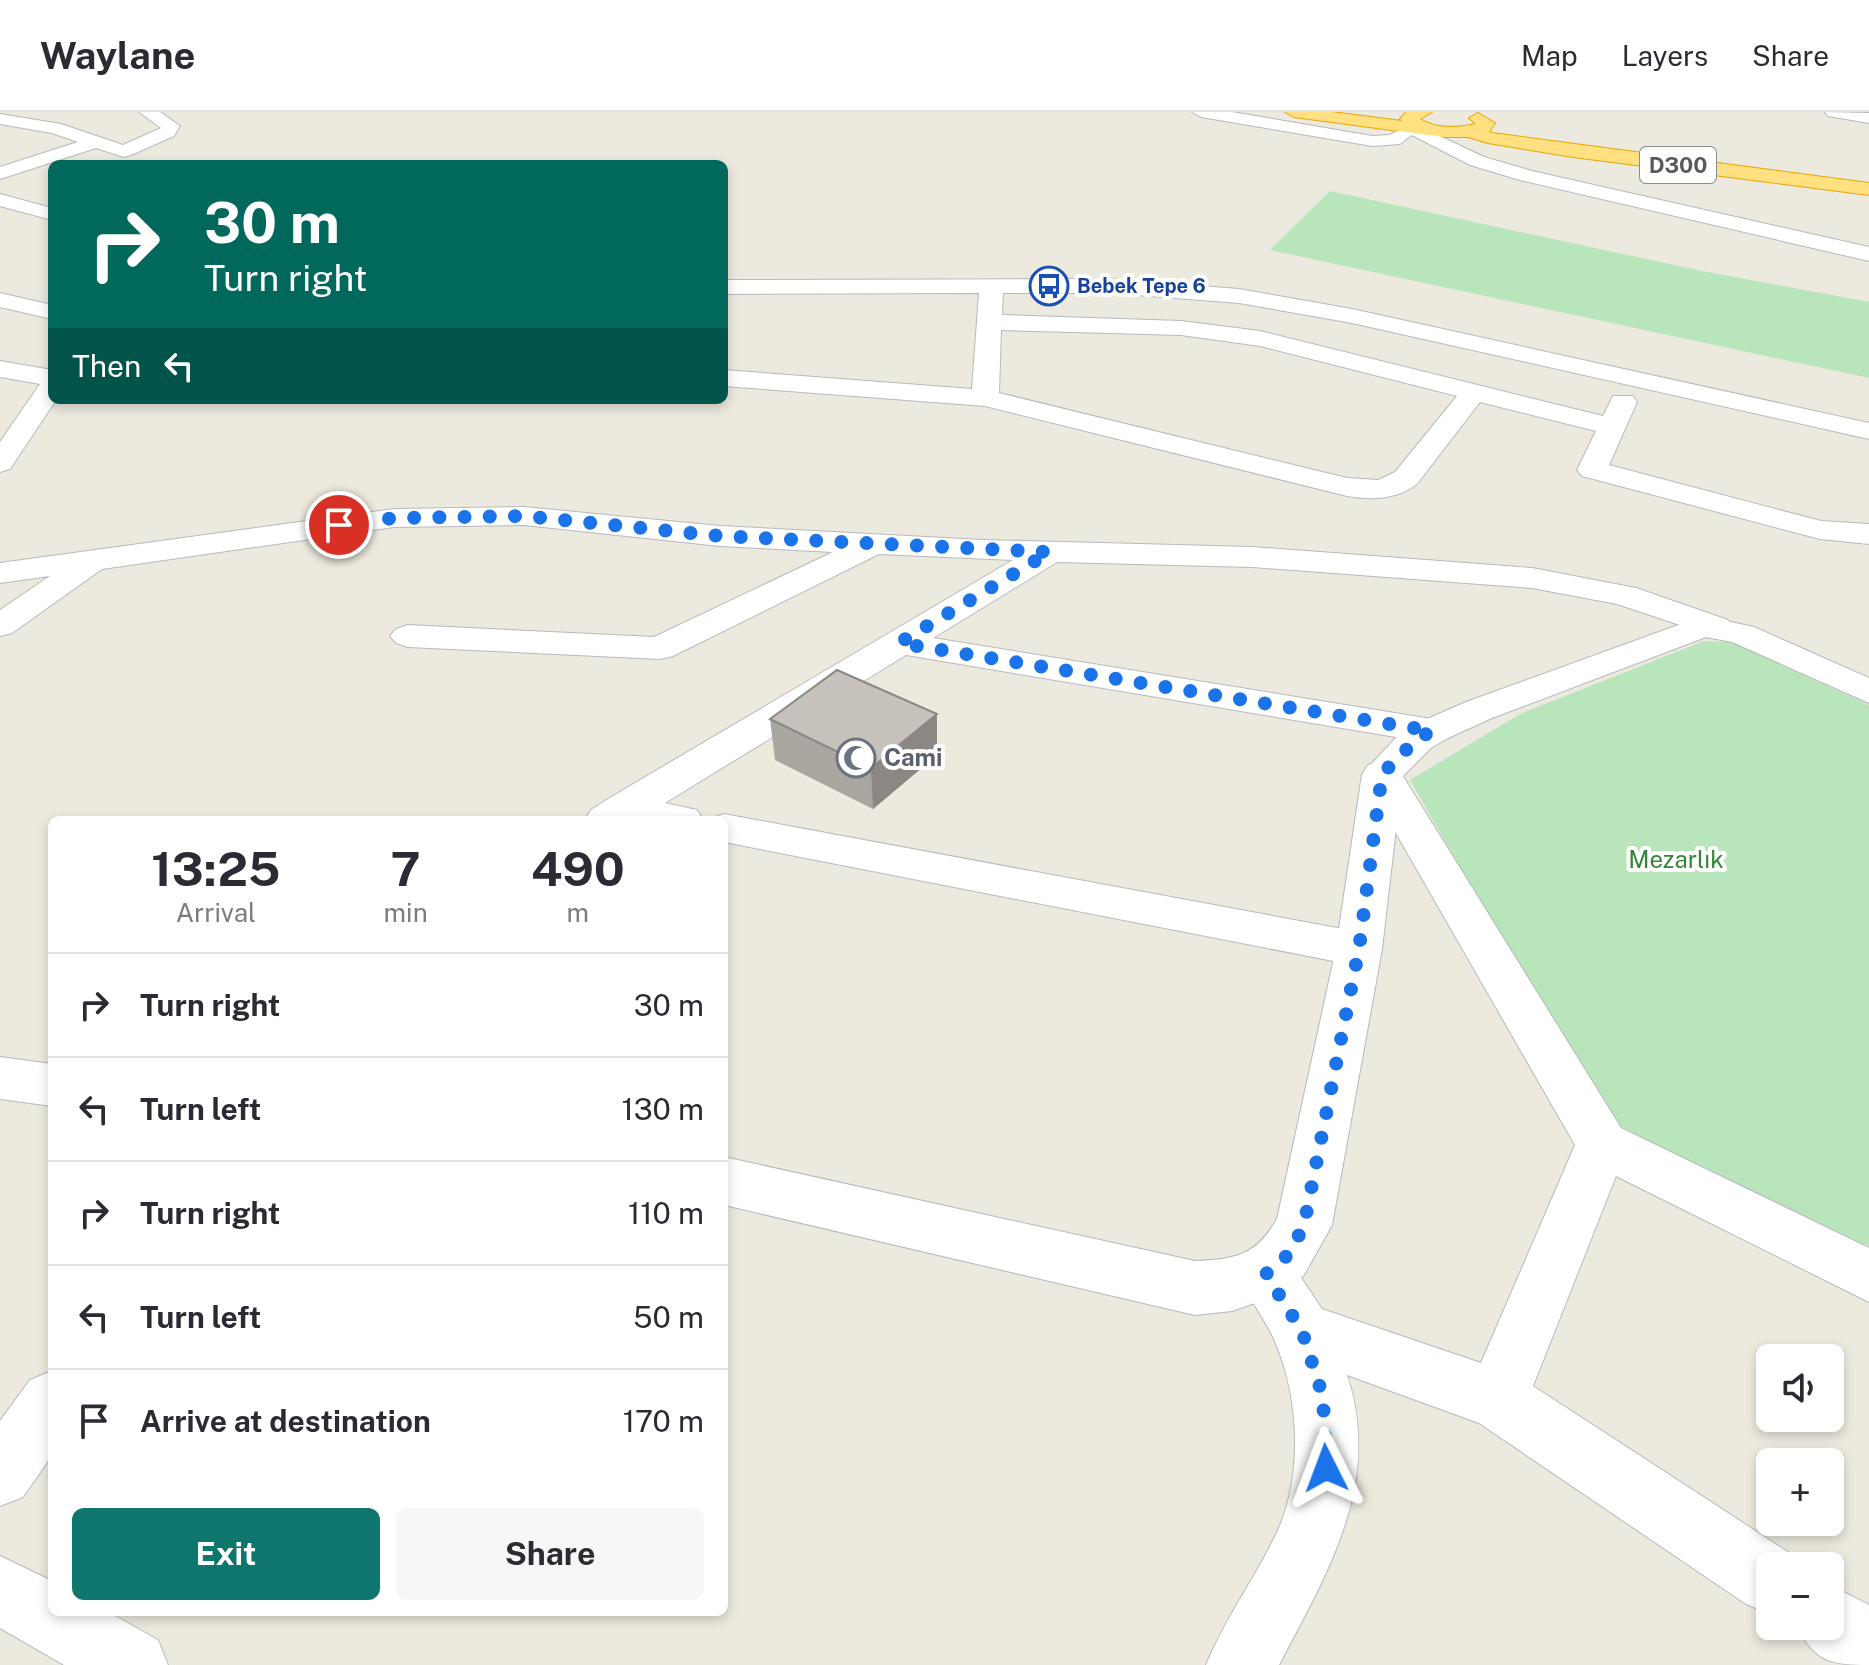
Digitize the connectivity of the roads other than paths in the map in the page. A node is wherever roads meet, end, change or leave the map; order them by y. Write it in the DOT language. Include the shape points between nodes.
graph roads {
  1 [pos="148,112"];
  2 [pos="1201,112"];
  3 [pos="1294,112"];
  4 [pos="1834,112"];
  5 [pos="1869,114"];
  6 [pos="0,119"];
  7 [pos="1418,122"];
  8 [pos="1484,123"];
  9 [pos="99,141"];
  10 [pos="1727,152"];
  11 [pos="0,173"];
  12 [pos="1869,173"];
  13 [pos="1869,189"];
  14 [pos="0,200"];
  15 [pos="48,213"];
  16 [pos="1869,244"];
  17 [pos="1869,254"];
  18 [pos="728,287"];
  19 [pos="991,287"];
  20 [pos="0,300"];
  21 [pos="48,311"];
  22 [pos="991,322"];
  23 [pos="1386,323"];
  24 [pos="1348,361"];
  25 [pos="0,369"];
  26 [pos="48,378"];
  27 [pos="728,378"];
  28 [pos="1634,378"];
  29 [pos="48,389"];
  30 [pos="1474,392"];
  31 [pos="985,398"];
  32 [pos="1612,427"];
  33 [pos="1869,431"];
  34 [pos="0,463"];
  35 [pos="1869,534"];
  36 [pos="874,544"];
  37 [pos="1050,552"];
  38 [pos="97,559"];
  39 [pos="0,573"];
  40 [pos="0,626"];
  41 [pos="1716,627"];
  42 [pos="408,636"];
  43 [pos="899,643"];
  44 [pos="1869,692"];
  45 [pos="1432,731"];
  46 [pos="1382,774"];
  47 [pos="614,814"];
  48 [pos="637,816"];
  49 [pos="728,829"];
  50 [pos="1359,949"];
  51 [pos="0,1078"];
  52 [pos="48,1084"];
  53 [pos="1602,1144"];
  54 [pos="728,1182"];
  55 [pos="1266,1274"];
  56 [pos="1869,1276"];
  57 [pos="1302,1331"];
  58 [pos="1497,1399"];
  59 [pos="48,1408"];
  60 [pos="0,1474"];
  61 [pos="1756,1571"];
  62 [pos="0,1590"];
  63 [pos="1844,1629"];
  64 [pos="1869,1646"];
  65 [pos="133,1665"];
  66 [pos="1241,1665"];
  1 -- 9 [label="street" via="167,120 168,132 124,151"];
  2 -- 7 [label="street" via="1372,141 1394,140"];
  3 -- 7 [label="highway"];
  4 -- 5 [label="street"];
  6 -- 9 [label="street"];
  7 -- 8 [label="highway" via="1440,131"];
  7 -- 17 [label="street" via="1477,161 1527,176"];
  8 -- 13 [label="highway, D300"];
  8 -- 16 [label="street" via="1515,158 1549,169"];
  9 -- 11 [label="street"];
  10 -- 12 [label="highway, D300"];
  14 -- 15 [label="street"];
  18 -- 19 [label="street"];
  19 -- 22 [label="street"];
  19 -- 23 [label="street" via="1111,286 1239,296"];
  20 -- 21 [label="street"];
  22 -- 24 [label="street" via="1181,328 1260,339"];
  22 -- 31 [label="street"];
  23 -- 24 [label="street"];
  23 -- 28 [label="street"];
  24 -- 30 [label="street"];
  25 -- 26 [label="street"];
  27 -- 31 [label="street"];
  28 -- 32 [label="street"];
  28 -- 33 [label="street"];
  29 -- 34 [label="street"];
  30 -- 31 [label="street" via="1406,478 1377,490"];
  30 -- 32 [label="street"];
  32 -- 35 [label="street" via="1592,470 1820,530"];
  36 -- 37 [label="street"];
  36 -- 38 [label="street" via="720,536 524,516 394,518"];
  36 -- 42 [label="street" via="660,648"];
  37 -- 41 [label="street" via="1252,557 1532,578 1624,595"];
  37 -- 43 [label="street"];
  38 -- 39 [label="street"];
  38 -- 40 [label="street"];
  41 -- 44 [label="street"];
  41 -- 45 [label="street" via="1693,628"];
  43 -- 45 [label="street"];
  43 -- 47 [label="street"];
  45 -- 46 [label="street"];
  46 -- 50 [label="street"];
  46 -- 53 [label="street"];
  47 -- 48 [label="street"];
  49 -- 50 [label="street"];
  50 -- 55 [label="street" via="1304,1225 1290,1253"];
  51 -- 52 [label="street"];
  53 -- 56 [label="street"];
  53 -- 58 [label="street"];
  54 -- 55 [label="street" via="1195,1288 1232,1286"];
  55 -- 57 [label="street"];
  57 -- 58 [label="street"];
  57 -- 66 [label="street" via="1323,1397 1326,1468 1309,1539"];
  58 -- 61 [label="street"];
  59 -- 60 [label="street"];
  62 -- 65 [label="street"];
  63 -- 64 [label="street"];
}
